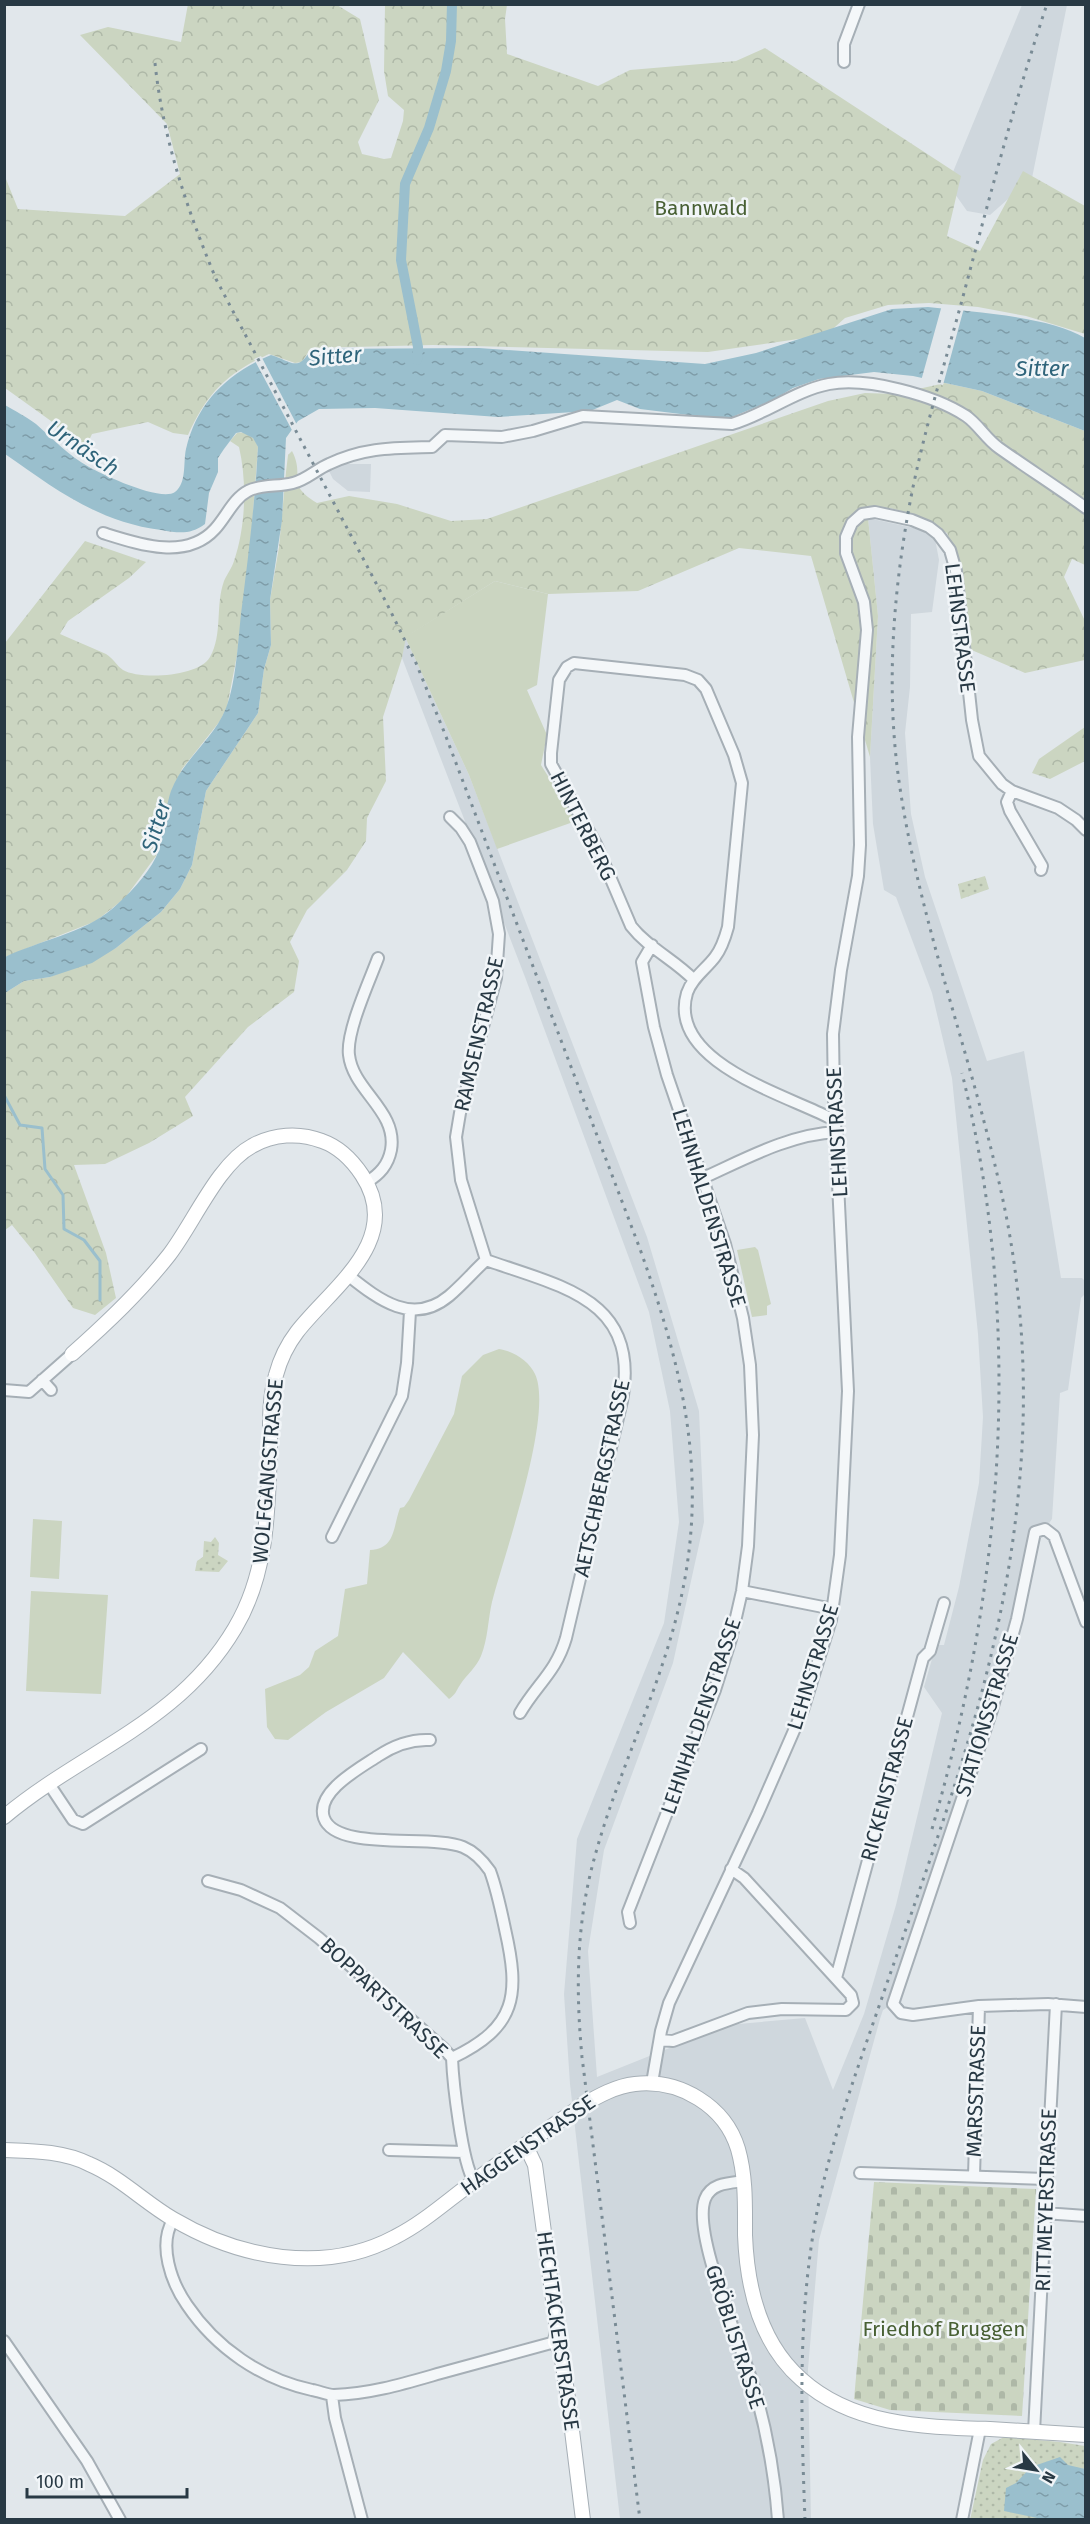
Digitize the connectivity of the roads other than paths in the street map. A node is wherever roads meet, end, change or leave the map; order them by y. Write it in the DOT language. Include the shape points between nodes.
graph roads {
  1 [pos="860,4"];
  2 [pos="844,62"];
  3 [pos="1086,508"];
  4 [pos="103,533"];
  5 [pos="1012,790"];
  6 [pos="450,817"];
  7 [pos="1086,830"];
  8 [pos="1041,870"];
  9 [pos="652,945"];
  10 [pos="378,958"];
  11 [pos="694,980"];
  12 [pos="836,1117"];
  13 [pos="837,1132"];
  14 [pos="703,1178"];
  15 [pos="367,1182"];
  16 [pos="486,1260"];
  17 [pos="349,1276"];
  18 [pos="410,1311"];
  19 [pos="72,1354"];
  20 [pos="42,1380"];
  21 [pos="4,1390"];
  22 [pos="51,1390"];
  23 [pos="332,1537"];
  24 [pos="742,1591"];
  25 [pos="944,1603"];
  26 [pos="833,1609"];
  27 [pos="1086,1622"];
  28 [pos="520,1713"];
  29 [pos="430,1740"];
  30 [pos="201,1749"];
  31 [pos="49,1784"];
  32 [pos="4,1817"];
  33 [pos="731,1869"];
  34 [pos="208,1881"];
  35 [pos="630,1923"];
  36 [pos="836,1978"];
  37 [pos="1056,2004"];
  38 [pos="979,2006"];
  39 [pos="1086,2007"];
  40 [pos="660,2040"];
  41 [pos="452,2058"];
  42 [pos="652,2083"];
  43 [pos="526,2146"];
  44 [pos="4,2150"];
  45 [pos="389,2150"];
  46 [pos="464,2152"];
  47 [pos="860,2173"];
  48 [pos="974,2176"];
  49 [pos="1046,2179"];
  50 [pos="474,2181"];
  51 [pos="744,2181"];
  52 [pos="1044,2213"];
  53 [pos="1086,2216"];
  54 [pos="173,2220"];
  55 [pos="4,2341"];
  56 [pos="555,2342"];
  57 [pos="332,2396"];
  58 [pos="980,2429"];
  59 [pos="1034,2432"];
  60 [pos="1086,2435"];
  61 [pos="120,2520"];
  62 [pos="362,2520"];
  63 [pos="583,2520"];
  64 [pos="778,2520"];
  65 [pos="962,2520"];
  1 -- 2 [label="street" via="844,44"];
  3 -- 4 [label="street" via="996,446 967,416 874,383 831,384 802,392 732,424 583,416 502,437 445,435 432,447 374,448 330,463 294,483 250,489 206,538 188,545 148,546"];
  5 -- 7 [label="street, LEHNSTRASSE" via="1058,808"];
  5 -- 8 [label="street" via="1007,802 1010,811"];
  5 -- 12 [label="street, LEHNSTRASSE" via="992,774 979,756 975,741 956,571 950,550 938,534 920,522 876,512 858,517 848,530 845,544 867,623 858,737 860,845 833,1034"];
  6 -- 16 [label="street, RAMSENSTRASSE" via="470,842 493,901 499,934 494,989 456,1137 460,1180"];
  9 -- 11 [label="street, HINTERBERG"];
  9 -- 11 [label="street, HINTERBERG" via="631,926 596,844 551,764 559,680 574,663 685,675 698,680 706,689 736,762 742,799 728,927 715,958"];
  9 -- 14 [label="street, LEHNHALDENSTRASSE" via="642,962 654,1027"];
  10 -- 15 [label="street" via="348,1044 356,1078 385,1116 392,1134 387,1162"];
  11 -- 12 [label="street, HINTERBERG" via="686,1000 686,1016 691,1033 705,1052 755,1083 828,1117"];
  12 -- 13 [label="street, LEHNSTRASSE"];
  13 -- 14 [label="street" via="812,1134"];
  13 -- 26 [label="street, LEHNSTRASSE" via="848,1391 842,1542"];
  14 -- 24 [label="street, LEHNHALDENSTRASSE" via="736,1283 750,1365 752,1474"];
  15 -- 17 [label="street, WOLFGANGSTRASSE" via="373,1200 372,1229 363,1257"];
  15 -- 19 [label="street, WOLFGANGSTRASSE" via="346,1155 321,1140 285,1135 253,1145 230,1163 148,1281"];
  16 -- 18 [label="street" via="443,1300"];
  16 -- 28 [label="street, AETSCHBERGSTRASSE" via="571,1292 592,1304 618,1332 626,1364 622,1401 563,1649"];
  17 -- 18 [label="street" via="381,1300"];
  17 -- 31 [label="street, WOLFGANGSTRASSE" via="298,1330 279,1363 271,1405 262,1562 236,1627 204,1671 172,1702"];
  18 -- 23 [label="street" via="402,1396"];
  19 -- 20 [label="street, WOLFGANGSTRASSE"];
  20 -- 21 [label="street, WOLFGANGSTRASSE" via="29,1392"];
  20 -- 22 [label="street"];
  24 -- 26 [label="street"];
  24 -- 35 [label="street, LEHNHALDENSTRASSE" via="724,1664 628,1912"];
  25 -- 36 [label="street, RICKENSTRASSE" via="930,1651 923,1658"];
  26 -- 33 [label="street, LEHNSTRASSE" via="793,1735"];
  27 -- 38 [label="street, STATIONSSTRASSE" via="1054,1536 1046,1529 1035,1532 992,1710 893,2004 901,2013 913,2015"];
  29 -- 41 [label="street" via="399,1745 381,1754 327,1795 323,1815 328,1826 341,1834 463,1847 490,1871 513,1963 512,1996 495,2029"];
  30 -- 31 [label="street" via="83,1824 73,1820"];
  31 -- 32 [label="street, WOLFGANGSTRASSE"];
  33 -- 36 [label="street" via="744,1878"];
  33 -- 40 [label="street, LEHNSTRASSE" via="669,2003"];
  34 -- 41 [label="street, BOPPARTSTRASSE" via="241,1890 280,1908 319,1938"];
  36 -- 40 [label="street" via="853,1997 852,2006 846,2010 782,2008 748,2013 672,2041"];
  37 -- 38 [label="street"];
  37 -- 39 [label="street"];
  37 -- 49 [label="street, RITTMEYERSTRASSE"];
  38 -- 48 [label="street, MARSSTRASSE"];
  40 -- 42 [label="street, LEHNSTRASSE"];
  41 -- 46 [label="street, BOPPARTSTRASSE"];
  42 -- 43 [label="street, HAGGENSTRASSE" via="601,2094"];
  42 -- 51 [label="street, HAGGENSTRASSE" via="686,2091 715,2111 735,2139"];
  43 -- 50 [label="street, HAGGENSTRASSE"];
  43 -- 56 [label="street, HECHTACKERSTRASSE" via="536,2171 557,2329"];
  44 -- 54 [label="street, HAGGENSTRASSE" via="43,2151 90,2164"];
  45 -- 46 [label="street"];
  46 -- 50 [label="street, BOPPARTSTRASSE"];
  47 -- 48 [label="street"];
  48 -- 49 [label="street"];
  49 -- 52 [label="street, RITTMEYERSTRASSE"];
  50 -- 54 [label="street, HAGGENSTRASSE" via="394,2238 326,2259 292,2259 259,2253"];
  51 -- 58 [label="street, HAGGENSTRASSE" via="746,2252 753,2296 765,2330 792,2370 827,2398 866,2415 910,2425"];
  51 -- 64 [label="street, GRÖBLISTRASSE" via="721,2185 708,2194 703,2206 704,2236 756,2396 772,2463"];
  52 -- 53 [label="street"];
  52 -- 59 [label="street, RITTMEYERSTRASSE"];
  54 -- 57 [label="street" via="166,2239 176,2283 186,2305 204,2327 232,2353 262,2372"];
  55 -- 61 [label="street" via="87,2461"];
  56 -- 57 [label="street" via="387,2388"];
  56 -- 63 [label="street, HECHTACKERSTRASSE" via="561,2354 568,2397"];
  57 -- 62 [label="street"];
  58 -- 59 [label="street, HAGGENSTRASSE"];
  58 -- 65 [label="street"];
  59 -- 60 [label="street, HAGGENSTRASSE"];
}
